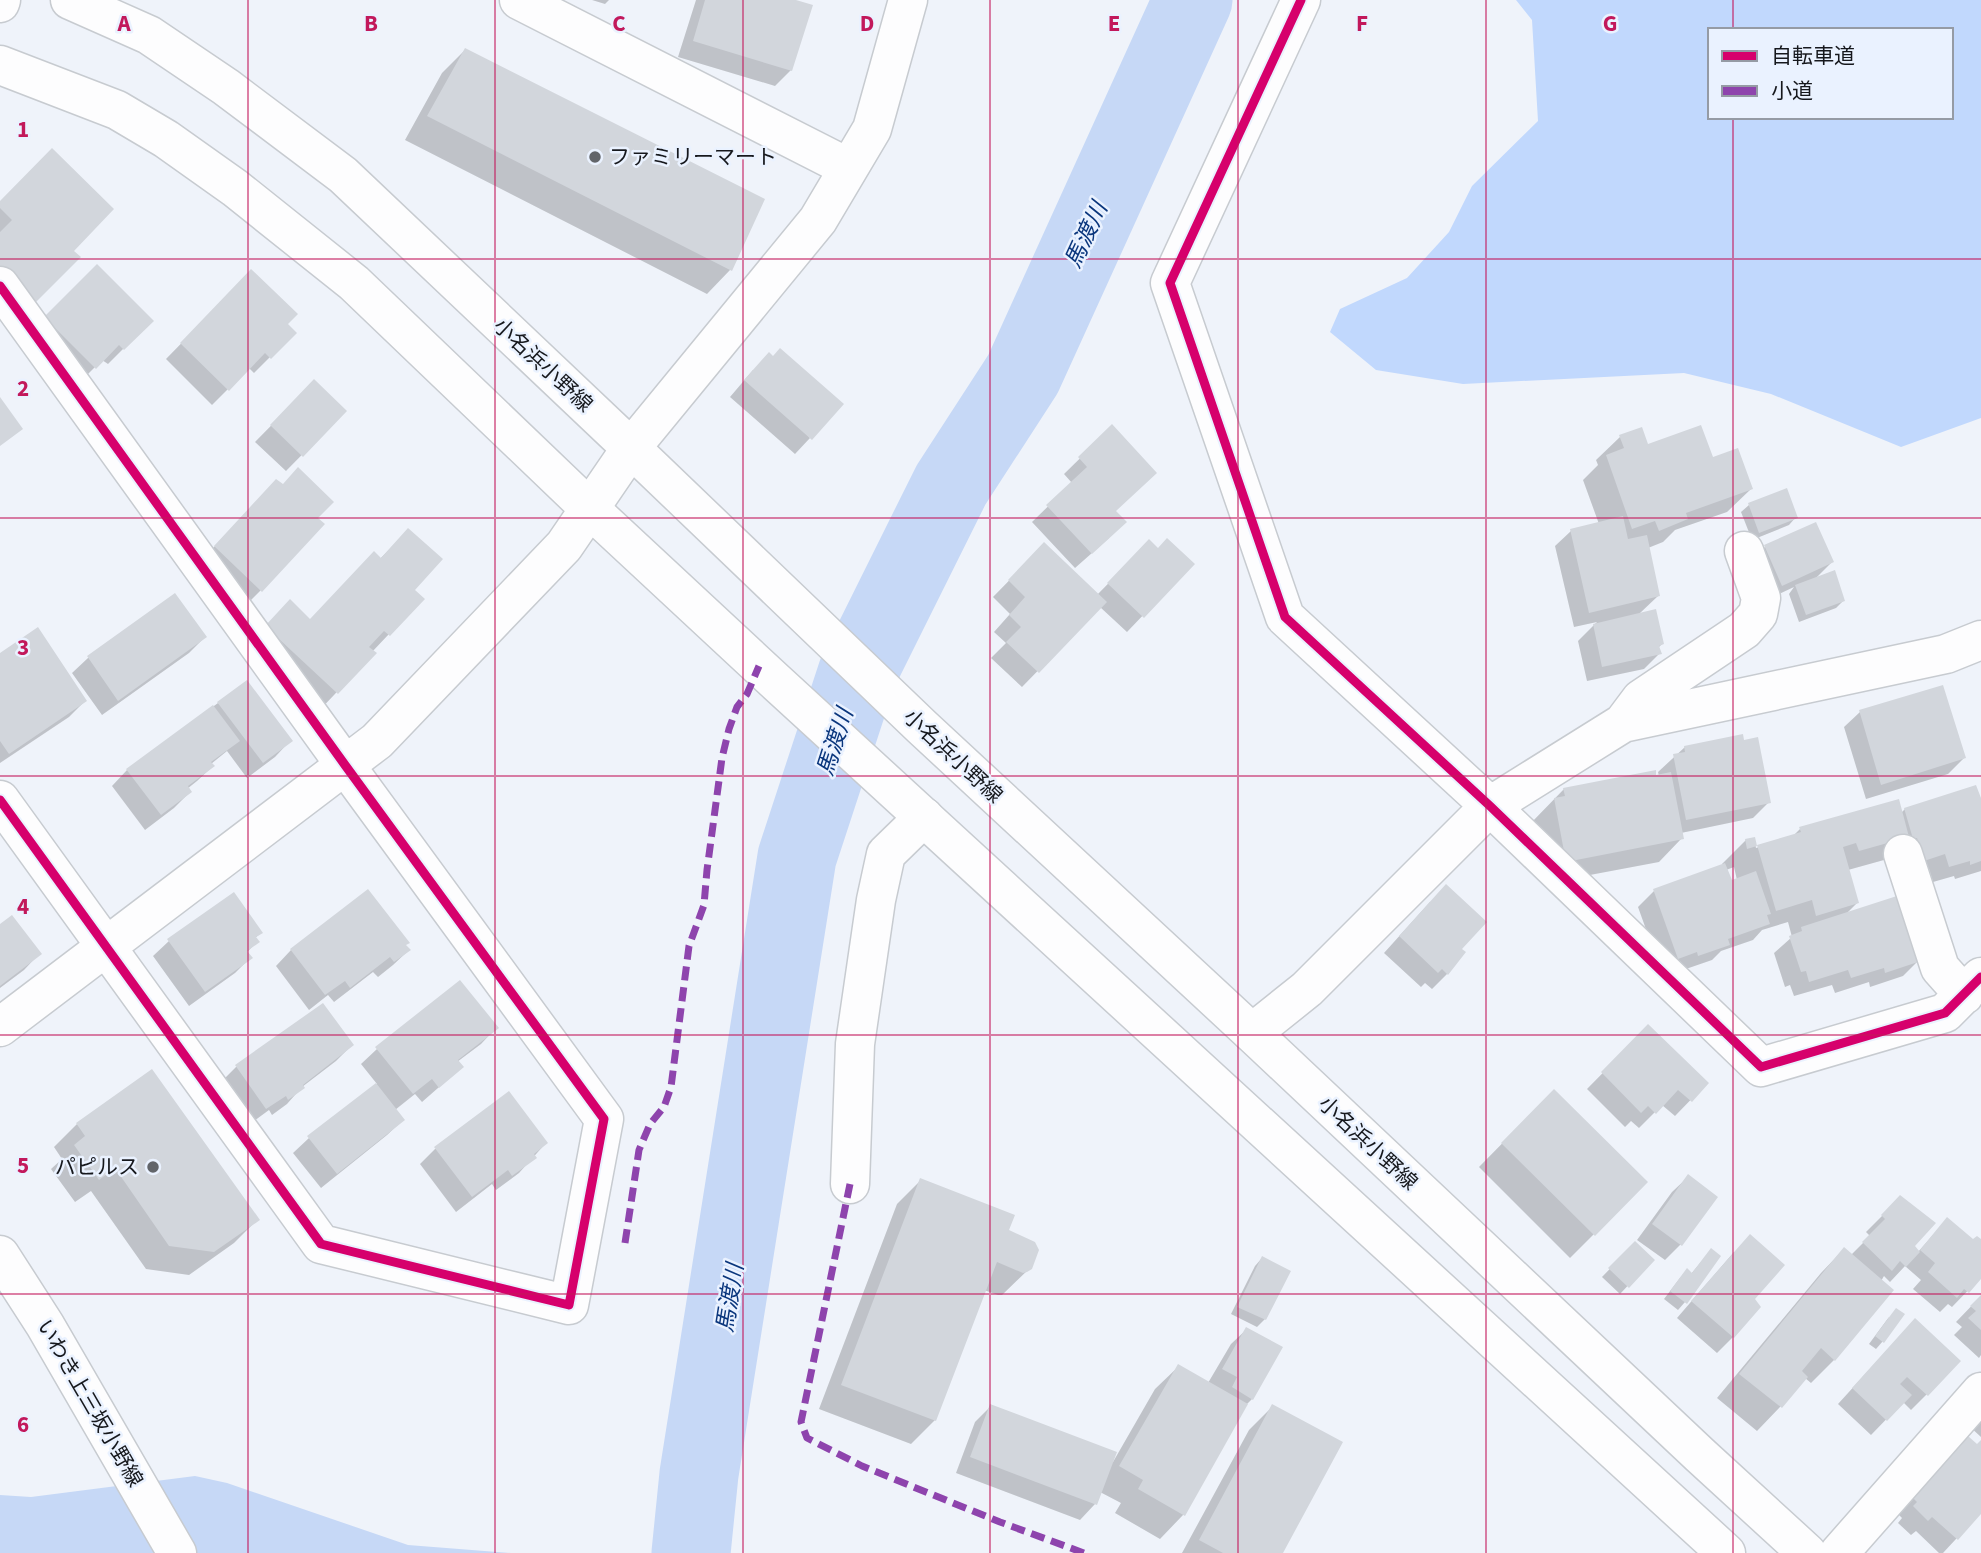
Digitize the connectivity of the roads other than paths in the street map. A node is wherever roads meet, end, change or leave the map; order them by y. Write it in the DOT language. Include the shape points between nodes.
graph roads {
  1 [pos="70,0"];
  2 [pos="519,0"];
  3 [pos="908,0"];
  4 [pos="1301,0"];
  5 [pos="0,65"];
  6 [pos="849,168"];
  7 [pos="0,286"];
  8 [pos="631,448"];
  9 [pos="590,509"];
  10 [pos="1744,551"];
  11 [pos="1981,640"];
  12 [pos="1623,723"];
  13 [pos="345,765"];
  14 [pos="0,800"];
  15 [pos="913,806"];
  16 [pos="1490,806"];
  17 [pos="1903,854"];
  18 [pos="106,946"];
  19 [pos="1972,986"];
  20 [pos="0,1027"];
  21 [pos="1252,1033"];
  22 [pos="850,1184"];
  23 [pos="0,1255"];
  24 [pos="1981,1391"];
  25 [pos="177,1553"];
  26 [pos="1726,1553"];
  27 [pos="1807,1553"];
  28 [pos="1839,1553"];
  1 -- 8 [label="street, 小名浜小野線" via="149,35 343,175"];
  2 -- 6 [label="street"];
  3 -- 6 [label="street" via="872,129"];
  4 -- 16 [label="street" via="1170,283 1285,617"];
  5 -- 9 [label="street" via="117,110 235,188 354,284"];
  6 -- 8 [label="street" via="818,220"];
  7 -- 13 [label="street"];
  8 -- 9 [label="street"];
  8 -- 21 [label="street, 小名浜小野線" via="922,727"];
  9 -- 13 [label="street" via="564,545 377,741"];
  9 -- 15 [label="street"];
  10 -- 12 [label="street" via="1762,598 1758,614 1744,630 1642,699"];
  11 -- 12 [label="street" via="1946,654"];
  12 -- 16 [label="street"];
  13 -- 18 [label="street"];
  13 -- 18 [label="street" via="604,1119 569,1305 321,1244"];
  14 -- 18 [label="street"];
  15 -- 22 [label="street" via="886,854 876,900 855,1044"];
  15 -- 26 [label="street"];
  16 -- 19 [label="street" via="1761,1067 1945,1013"];
  16 -- 21 [label="street" via="1307,989"];
  17 -- 19 [label="street" via="1940,968"];
  18 -- 20 [label="street"];
  21 -- 27 [label="street, 小名浜小野線"];
  23 -- 25 [label="street, いわき上三坂小野線"];
  24 -- 28 [label="street"];
}
